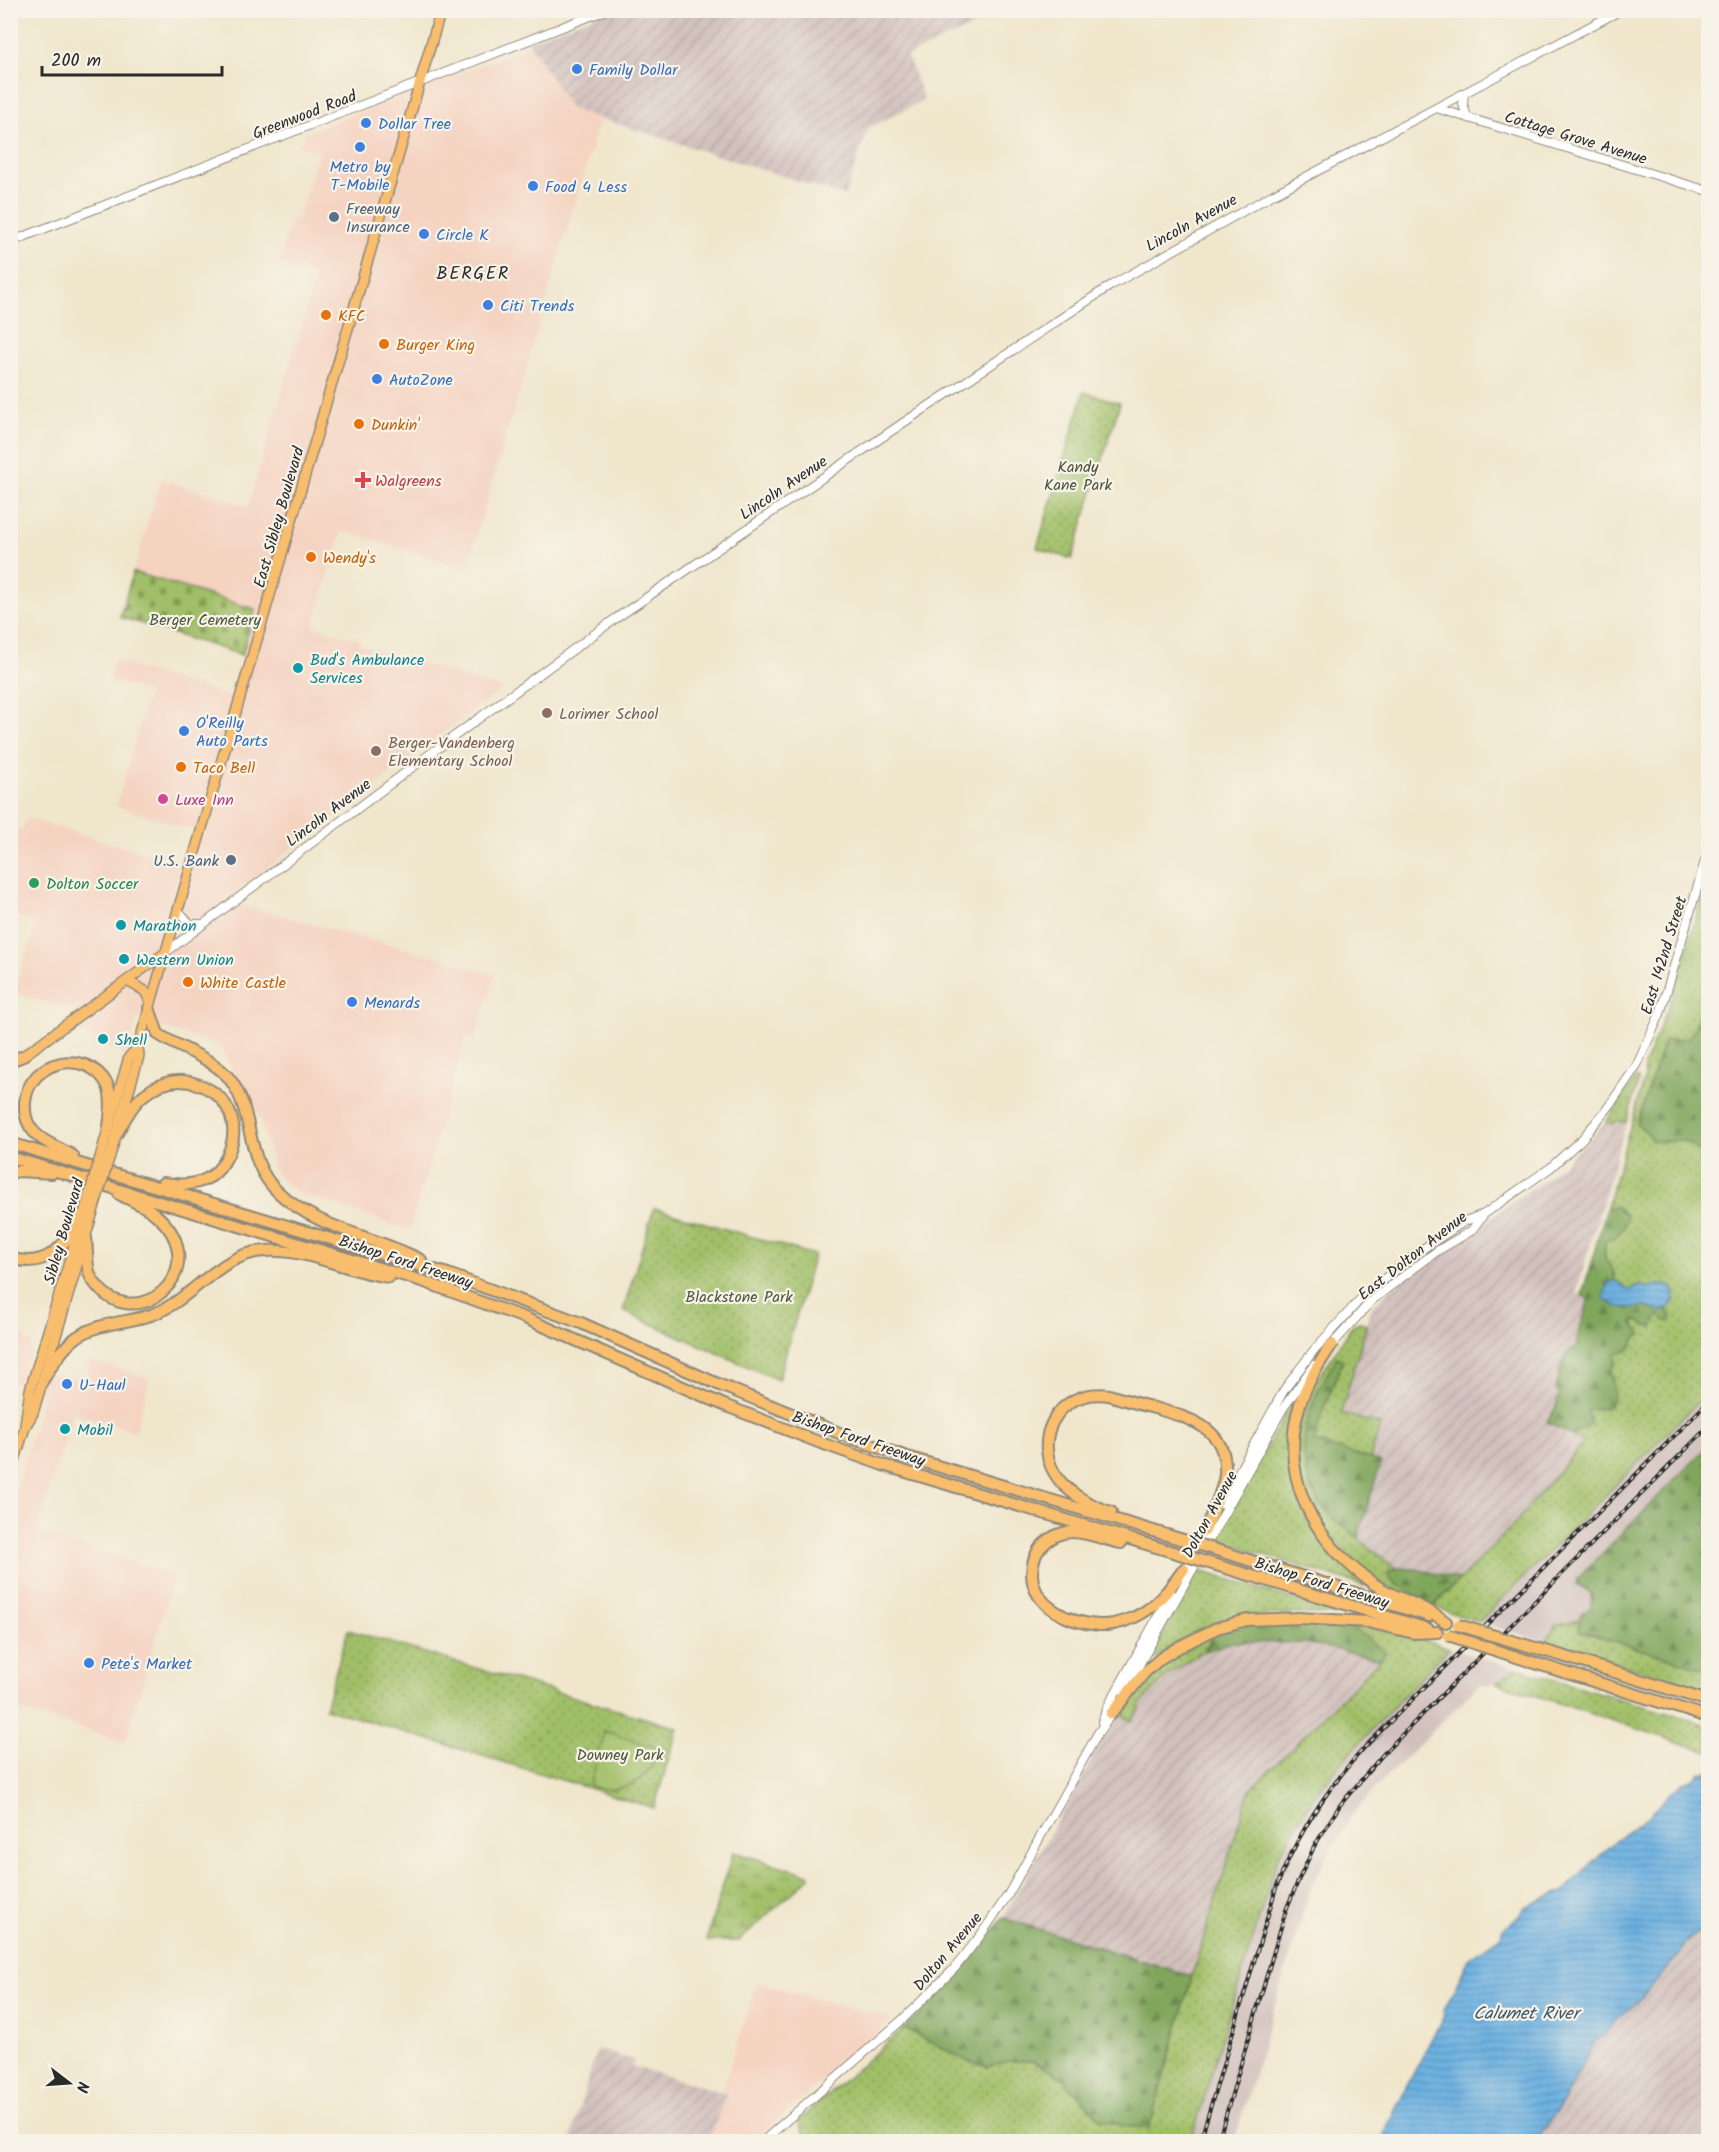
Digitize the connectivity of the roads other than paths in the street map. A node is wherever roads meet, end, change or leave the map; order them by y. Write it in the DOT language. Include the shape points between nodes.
graph roads {
  1 [pos="441,10"];
  2 [pos="606,10"];
  3 [pos="1621,10"];
  4 [pos="420,83"];
  5 [pos="1464,94"];
  6 [pos="1436,108"];
  7 [pos="1467,117"];
  8 [pos="1708,191"];
  9 [pos="10,242"];
  10 [pos="1708,851"];
  11 [pos="178,910"];
  12 [pos="206,922"];
  13 [pos="165,953"];
  14 [pos="127,981"];
  15 [pos="150,1005"];
  16 [pos="138,1047"];
  17 [pos="23,1056"];
  18 [pos="10,1061"];
  19 [pos="1637,1065"];
  20 [pos="10,1066"];
  21 [pos="109,1126"];
  22 [pos="116,1135"];
  23 [pos="10,1143"];
  24 [pos="107,1148"];
  25 [pos="10,1157"];
  26 [pos="88,1166"];
  27 [pos="63,1172"];
  28 [pos="10,1173"];
  29 [pos="141,1182"];
  30 [pos="106,1185"];
  31 [pos="91,1204"];
  32 [pos="83,1215"];
  33 [pos="86,1238"];
  34 [pos="10,1258"];
  35 [pos="448,1274"];
  36 [pos="422,1281"];
  37 [pos="1353,1315"];
  38 [pos="1332,1344"];
  39 [pos="43,1380"];
  40 [pos="25,1427"];
  41 [pos="10,1476"];
  42 [pos="1205,1531"];
  43 [pos="1167,1536"];
  44 [pos="1168,1550"];
  45 [pos="1184,1569"];
  46 [pos="1446,1622"];
  47 [pos="1442,1634"];
  48 [pos="1708,1701"];
  49 [pos="1111,1714"];
  50 [pos="1708,1717"];
  51 [pos="1098,1733"];
  52 [pos="762,2142"];
  1 -- 4 [label="main road, East Sibley Boulevard"];
  2 -- 4 [label="street, Greenwood Road"];
  3 -- 5 [label="street, Lincoln Avenue"];
  4 -- 9 [label="street, Greenwood Road"];
  4 -- 11 [label="main road, East Sibley Boulevard"];
  5 -- 6 [label="street, Lincoln Avenue"];
  5 -- 7 [label="street"];
  6 -- 7 [label="street, Cottage Grove Avenue"];
  6 -- 12 [label="street, Lincoln Avenue" via="1129,274 1002,357 615,619"];
  7 -- 8 [label="street, Cottage Grove Avenue"];
  10 -- 19 [label="street, East 142nd Street" via="1660,1014"];
  11 -- 12 [label="street" via="190,924"];
  11 -- 13 [label="main road, East Sibley Boulevard"];
  12 -- 13 [label="street, Lincoln Avenue"];
  13 -- 14 [label="main road, Lincoln Avenue"];
  13 -- 15 [label="main road, East Sibley Boulevard"];
  14 -- 15 [label="main road" via="145,991"];
  14 -- 17 [label="main road, Lincoln Avenue"];
  15 -- 16 [label="main road, East Sibley Boulevard"];
  15 -- 35 [label="highway" via="158,1034 216,1066 238,1091 258,1164 276,1191 322,1221"];
  16 -- 21 [label="main road" via="129,1057"];
  16 -- 22 [label="main road, East Sibley Boulevard" via="139,1056"];
  17 -- 18 [label="highway"];
  17 -- 20 [label="street, Lincoln Avenue"];
  19 -- 37 [label="street, East Dolton Avenue" via="1607,1109 1570,1151 1484,1214 1470,1231"];
  21 -- 24 [label="main road"];
  21 -- 26 [label="highway" via="108,1086 91,1069 70,1061 46,1067 28,1087 24,1110 31,1130 49,1145"];
  22 -- 24 [label="main road, East Sibley Boulevard"];
  22 -- 29 [label="highway" via="144,1095 174,1080 204,1086 226,1105 234,1132 232,1145 213,1175 185,1185"];
  23 -- 26 [label="highway, Bishop Ford Freeway"];
  24 -- 31 [label="main road, East Sibley Boulevard, bridge"];
  25 -- 27 [label="highway, Bishop Ford Freeway"];
  26 -- 29 [label="highway, Bishop Ford Freeway"];
  27 -- 28 [label="highway"];
  27 -- 30 [label="highway, Bishop Ford Freeway"];
  29 -- 35 [label="highway, Bishop Ford Freeway"];
  30 -- 33 [label="highway" via="156,1214 167,1227 178,1255 172,1282 154,1299 128,1303 113,1298 90,1276"];
  30 -- 36 [label="highway, Bishop Ford Freeway"];
  31 -- 32 [label="main road, Sibley Boulevard"];
  31 -- 33 [label="main road, Sibley Boulevard"];
  32 -- 34 [label="highway" via="65,1243 50,1256 36,1261"];
  32 -- 40 [label="main road, Sibley Boulevard" via="30,1390"];
  33 -- 39 [label="main road, Sibley Boulevard"];
  35 -- 43 [label="highway, Bishop Ford Freeway" via="581,1323 854,1439"];
  36 -- 39 [label="highway" via="383,1276 293,1251 247,1254 152,1315 105,1324 77,1338 55,1360"];
  36 -- 44 [label="highway, Bishop Ford Freeway" via="525,1318 821,1443"];
  37 -- 38 [label="street, Dolton Avenue"];
  37 -- 42 [label="street, Dolton Avenue" via="1314,1350 1284,1390"];
  38 -- 46 [label="highway" via="1300,1403 1296,1422 1295,1466 1306,1507 1326,1541 1361,1575 1395,1596 1431,1610"];
  38 -- 49 [label="street, Dolton Avenue" via="1282,1410"];
  39 -- 40 [label="main road, Sibley Boulevard"];
  40 -- 41 [label="main road, Sibley Boulevard"];
  42 -- 43 [label="highway" via="1225,1474 1223,1452 1210,1432 1187,1418 1101,1394 1077,1398 1062,1408 1046,1440 1049,1460 1060,1480 1088,1503"];
  42 -- 45 [label="street, Dolton Avenue"];
  43 -- 46 [label="highway, Bishop Ford Freeway, bridge"];
  44 -- 45 [label="highway" via="1073,1532 1059,1534 1036,1553 1032,1581 1044,1604 1062,1615 1101,1625 1124,1621 1146,1611"];
  44 -- 47 [label="highway, Bishop Ford Freeway, bridge"];
  45 -- 51 [label="street, Dolton Avenue" via="1107,1708"];
  46 -- 48 [label="highway, Bishop Ford Freeway, bridge"];
  47 -- 49 [label="highway" via="1414,1633 1368,1622 1247,1620 1217,1628 1161,1658"];
  47 -- 50 [label="highway, Bishop Ford Freeway, bridge"];
  49 -- 51 [label="street, Dolton Avenue"];
  51 -- 52 [label="street, Dolton Avenue" via="1008,1895 954,1969 902,2020"];
}
